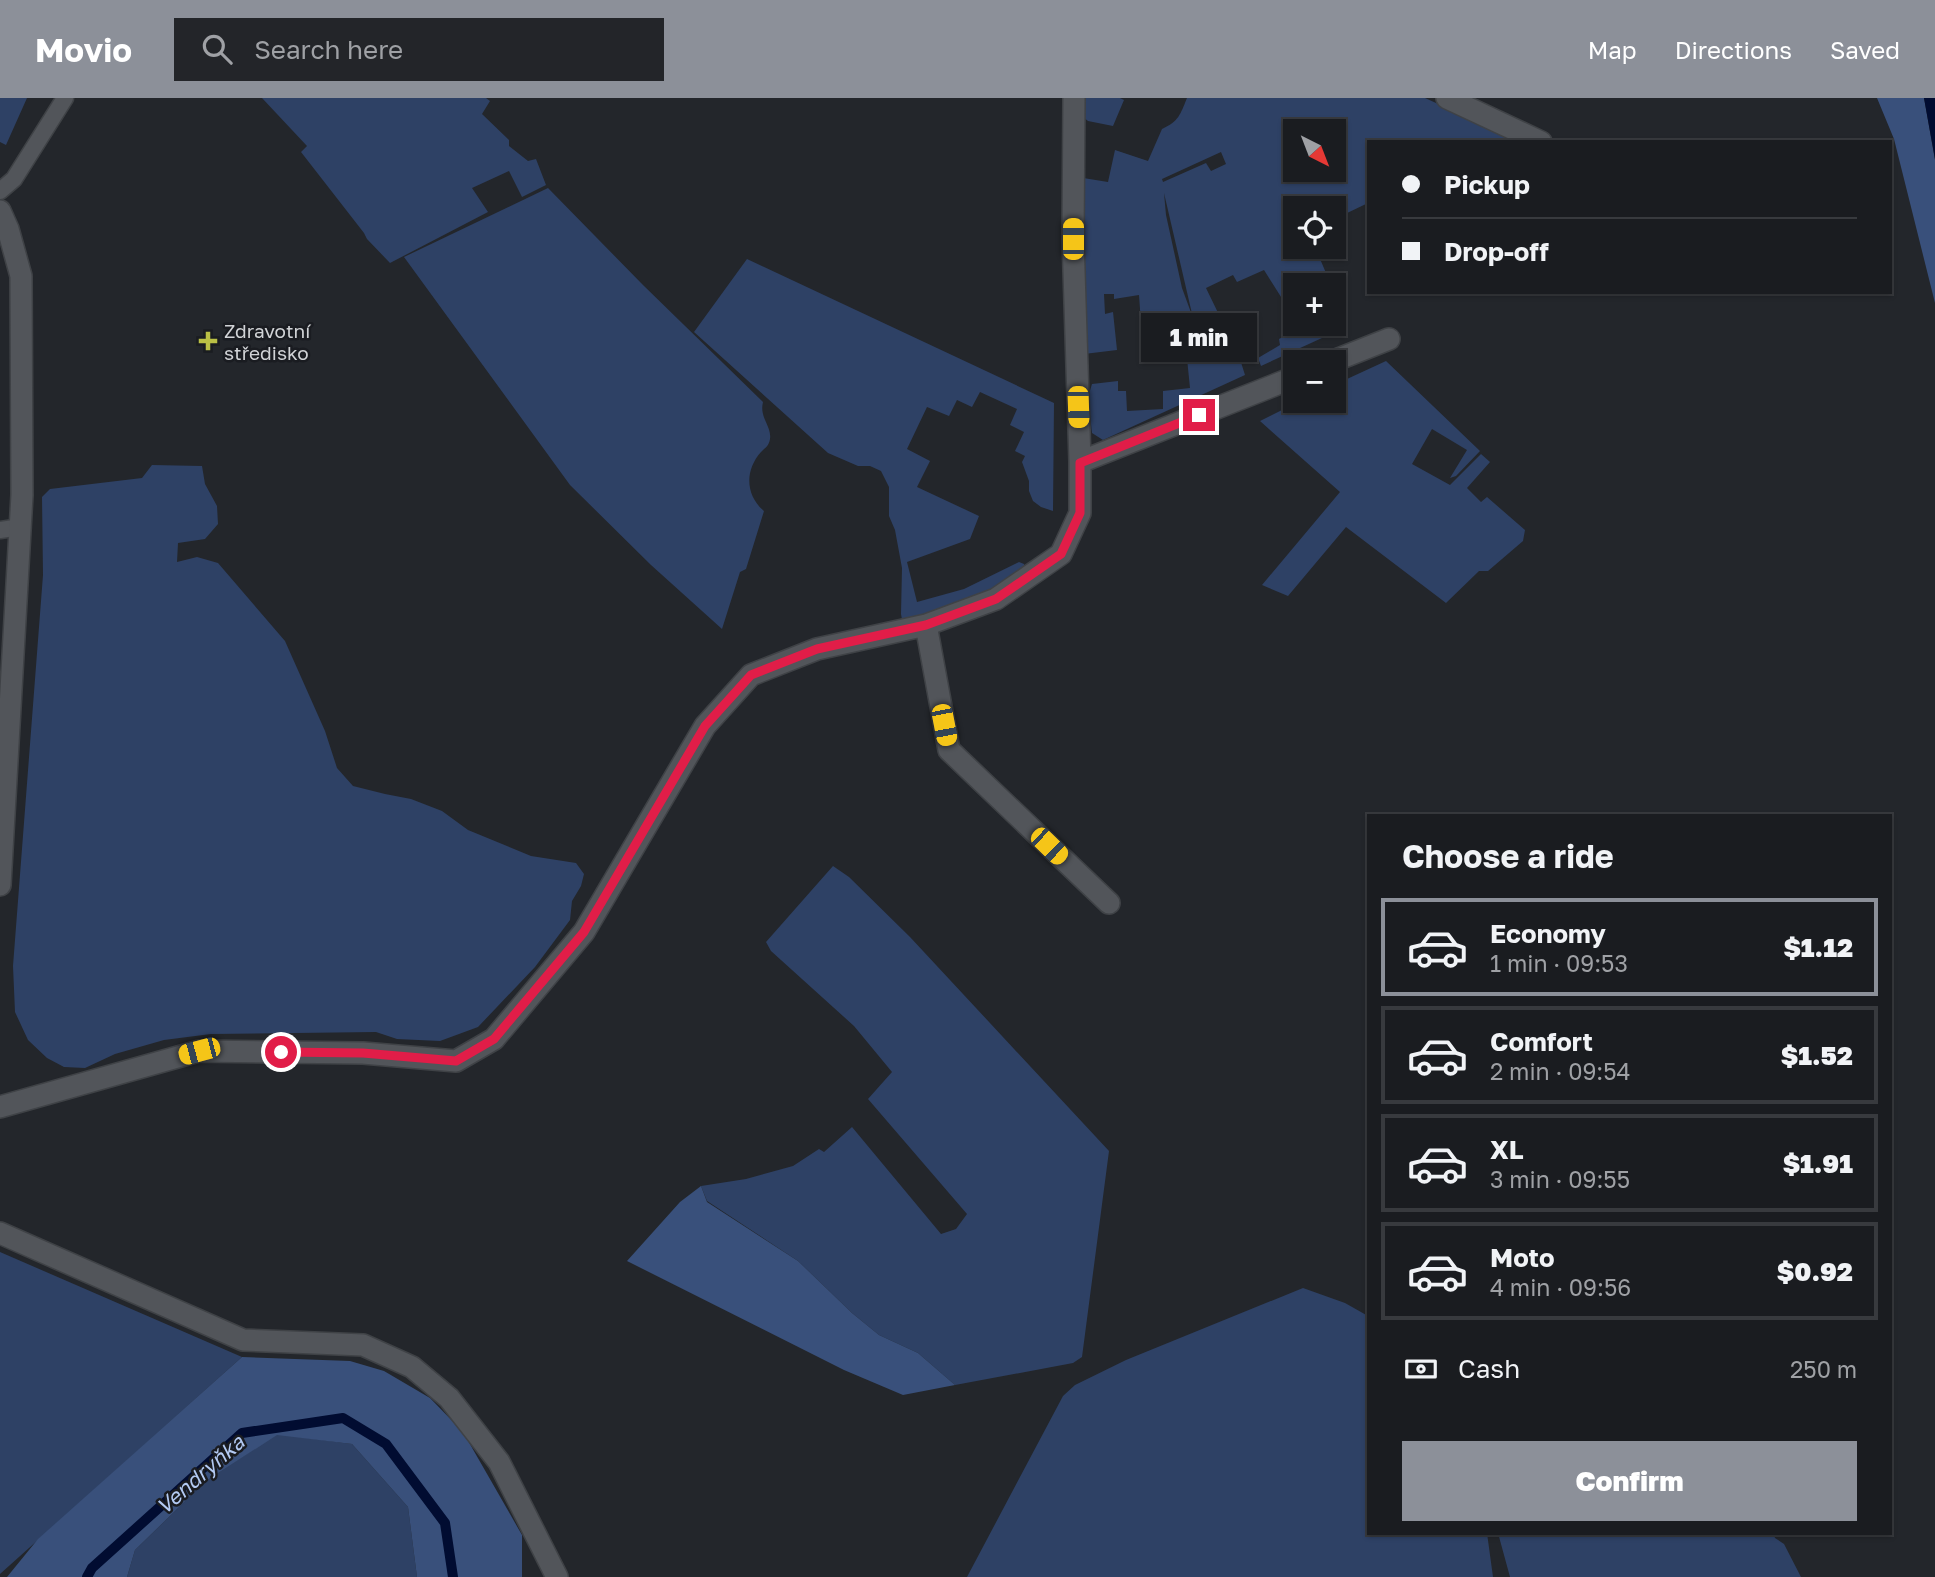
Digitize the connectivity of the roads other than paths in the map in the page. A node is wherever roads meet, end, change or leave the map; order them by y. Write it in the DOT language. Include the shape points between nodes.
graph roads {
  1 [pos="65,98"];
  2 [pos="1074,98"];
  3 [pos="1447,98"];
  4 [pos="1537,140"];
  5 [pos="0,191"];
  6 [pos="0,211"];
  7 [pos="1389,339"];
  8 [pos="1346,356"];
  9 [pos="1283,382"];
  10 [pos="1080,463"];
  11 [pos="10,528"];
  12 [pos="926,625"];
  13 [pos="0,885"];
  14 [pos="1109,904"];
  15 [pos="0,1107"];
  16 [pos="0,1233"];
  17 [pos="557,1577"];
  1 -- 5 [label="lane" via="14,179"];
  2 -- 10 [label="street"];
  3 -- 4 [label="street"];
  6 -- 11 [label="street" via="21,276 22,495"];
  7 -- 8 [label="street"];
  9 -- 10 [label="street"];
  10 -- 12 [label="street" via="1080,513 1061,554 996,599"];
  11 -- 13 [label="street"];
  12 -- 14 [label="street" via="949,750"];
  12 -- 15 [label="street" via="817,649 751,675 705,726 584,932 494,1039 456,1061 363,1053 199,1051"];
  16 -- 17 [label="street" via="243,1340 363,1345 412,1367 449,1398 499,1462"];
}
